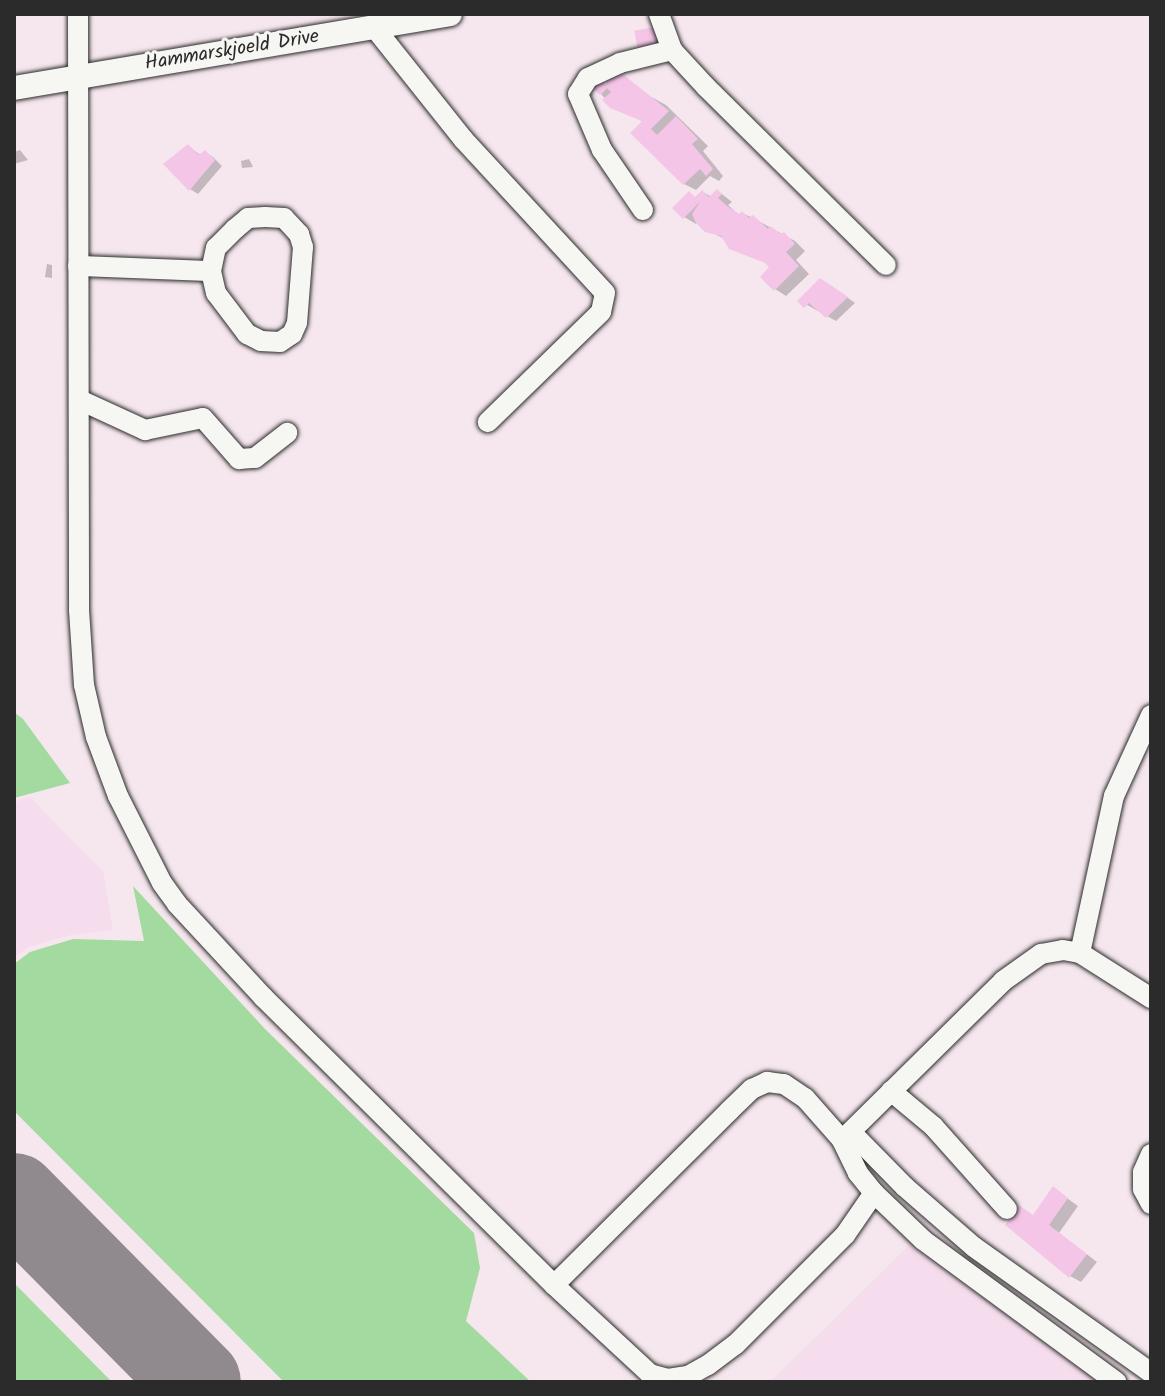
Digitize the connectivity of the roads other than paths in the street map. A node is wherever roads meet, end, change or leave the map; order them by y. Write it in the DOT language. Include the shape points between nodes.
graph roads {
  1 [pos="78,14"];
  2 [pos="450,14"];
  3 [pos="659,14"];
  4 [pos="374,27"];
  5 [pos="672,50"];
  6 [pos="77,76"];
  7 [pos="14,88"];
  8 [pos="643,210"];
  9 [pos="886,265"];
  10 [pos="78,266"];
  11 [pos="211,271"];
  12 [pos="80,400"];
  13 [pos="488,422"];
  14 [pos="287,433"];
  15 [pos="1151,715"];
  16 [pos="1080,953"];
  17 [pos="1151,998"];
  18 [pos="891,1091"];
  19 [pos="846,1136"];
  20 [pos="1151,1154"];
  21 [pos="874,1193"];
  22 [pos="1151,1204"];
  23 [pos="1007,1209"];
  24 [pos="944,1220"];
  25 [pos="923,1240"];
  26 [pos="554,1285"];
  27 [pos="1151,1373"];
  28 [pos="1116,1382"];
  1 -- 6 [label="street"];
  2 -- 4 [label="main road, Hammarskjoeld Drive"];
  3 -- 5 [label="street"];
  4 -- 6 [label="main road, Hammarskjoeld Drive"];
  4 -- 13 [label="street" via="463,139 605,293 601,312"];
  5 -- 8 [label="street" via="620,63 588,78 578,94 602,150"];
  5 -- 9 [label="street"];
  6 -- 7 [label="main road, Hammarskjoeld Drive"];
  6 -- 10 [label="street"];
  10 -- 11 [label="street"];
  10 -- 12 [label="street"];
  11 -- 11 [label="street" via="216,293 247,334 280,342 292,334 303,247 284,218 248,218 216,248"];
  12 -- 14 [label="street" via="145,430 203,418 239,459 255,458"];
  12 -- 26 [label="street" via="84,685 96,737 142,848 177,904 263,997"];
  15 -- 16 [label="street" via="1114,796"];
  16 -- 17 [label="street"];
  16 -- 18 [label="street" via="1041,954 1022,966"];
  18 -- 19 [label="street"];
  18 -- 23 [label="street" via="933,1126"];
  19 -- 21 [label="street" via="858,1173"];
  19 -- 24 [label="street"];
  19 -- 26 [label="street" via="784,1084 767,1082 752,1089"];
  20 -- 22 [label="street" via="1143,1189"];
  21 -- 25 [label="street"];
  21 -- 26 [label="street" via="845,1235 735,1345 688,1376 668,1379 650,1374"];
  24 -- 25 [label="street"];
  24 -- 27 [label="street"];
  25 -- 28 [label="street"];
}
